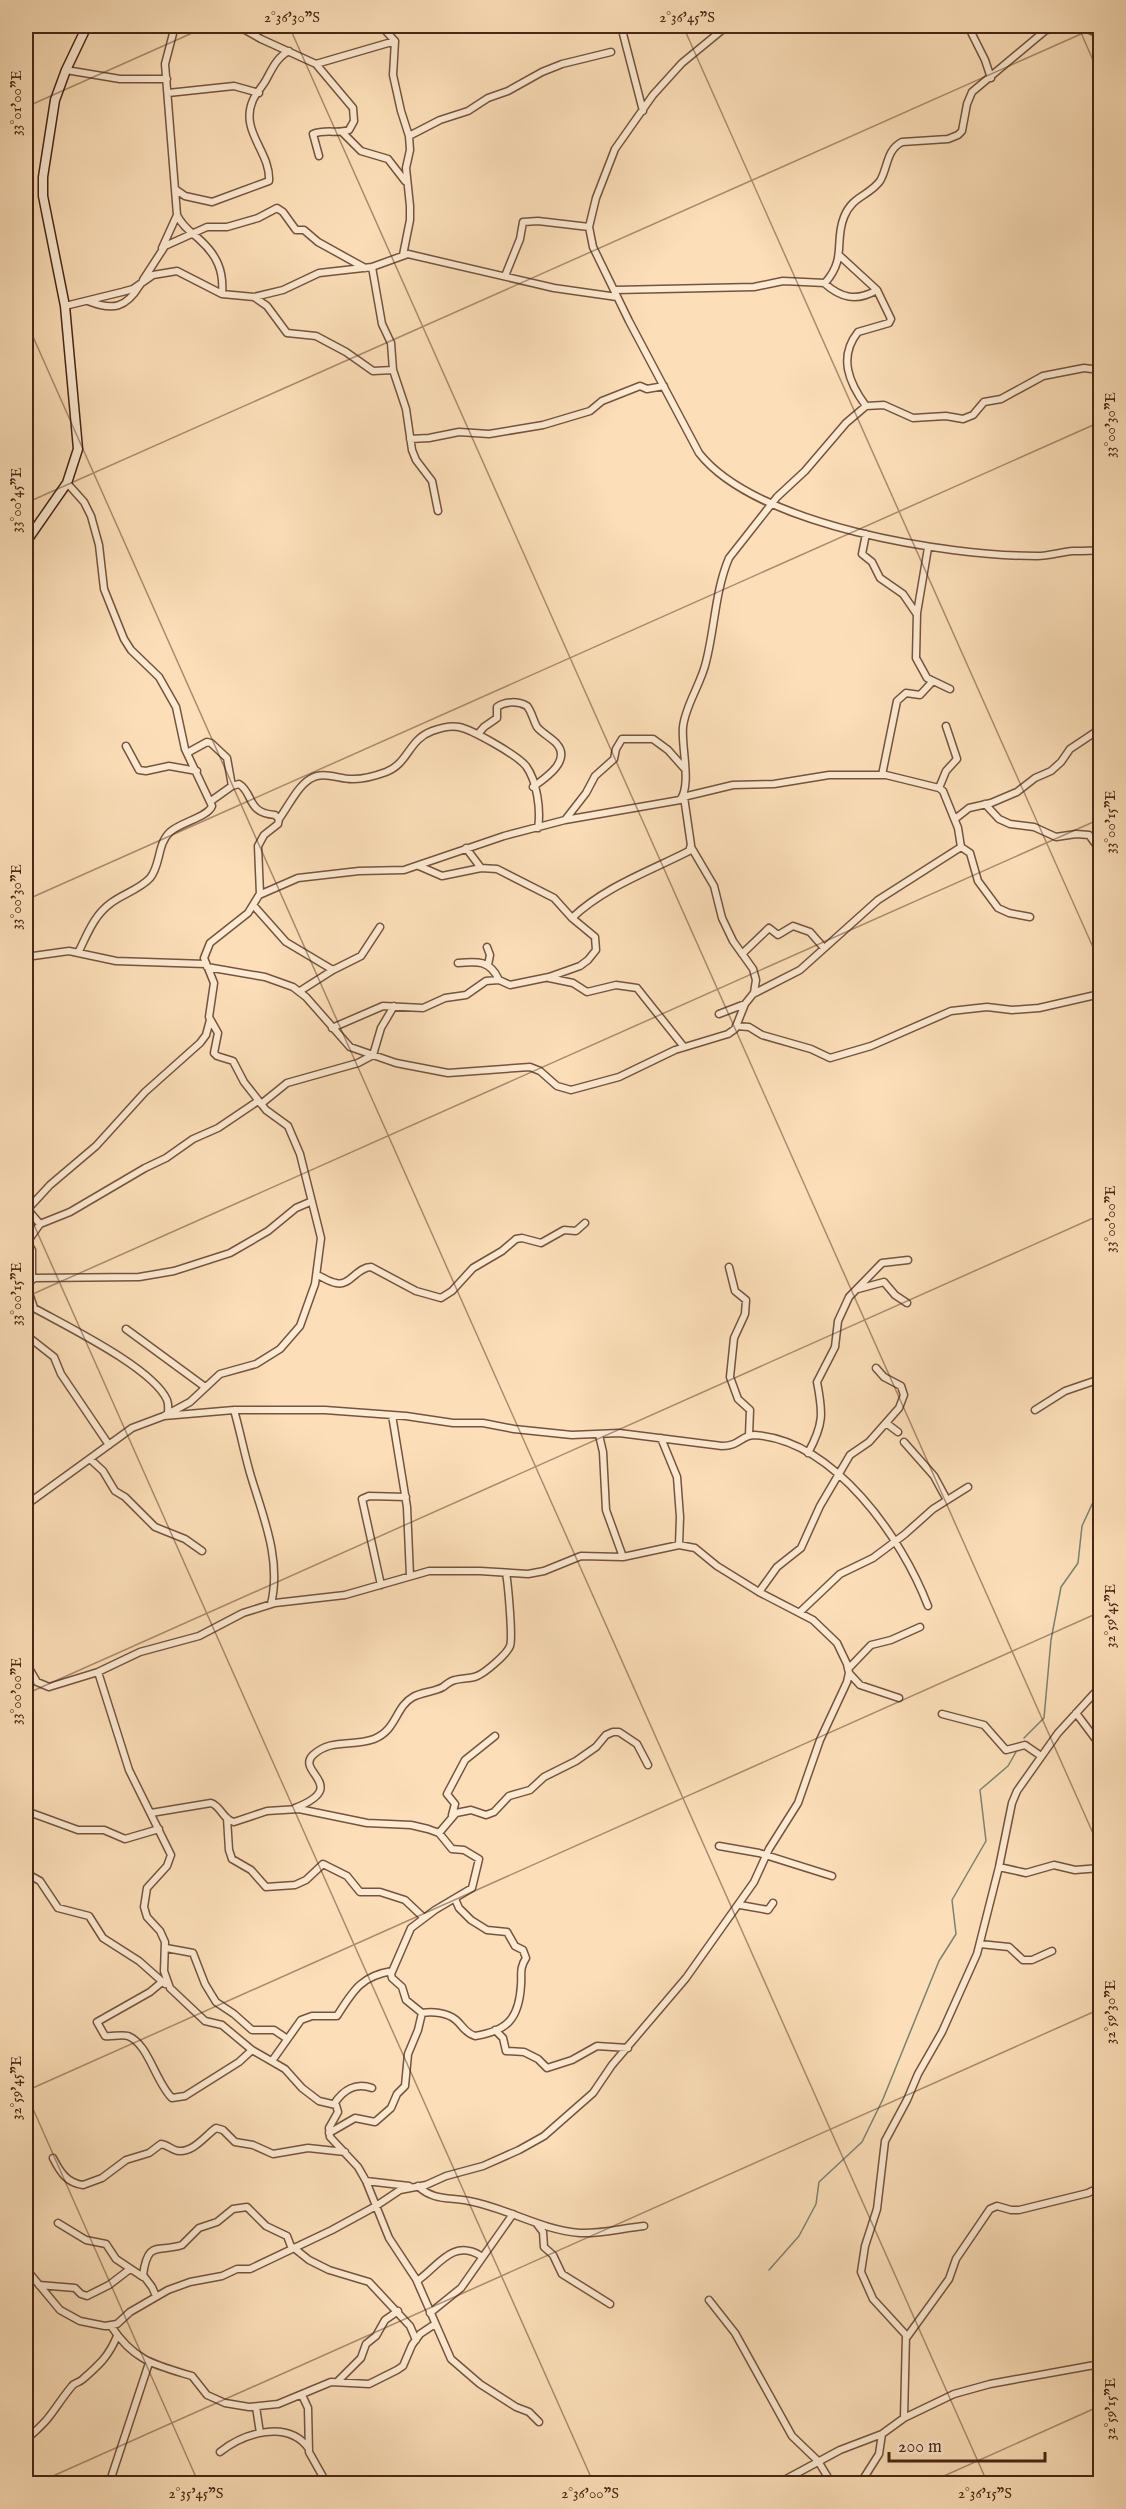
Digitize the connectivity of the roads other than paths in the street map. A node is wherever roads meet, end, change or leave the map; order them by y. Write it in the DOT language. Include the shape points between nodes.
graph roads {
  1 [pos="87,26"];
  2 [pos="175,26"];
  3 [pos="238,26"];
  4 [pos="381,26"];
  5 [pos="621,26"];
  6 [pos="727,26"];
  7 [pos="968,26"];
  8 [pos="1101,35"];
  9 [pos="395,41"];
  10 [pos="289,51"];
  11 [pos="611,52"];
  12 [pos="316,64"];
  13 [pos="66,70"];
  14 [pos="991,78"];
  15 [pos="167,79"];
  16 [pos="168,93"];
  17 [pos="259,93"];
  18 [pos="644,111"];
  19 [pos="342,132"];
  20 [pos="409,136"];
  21 [pos="319,156"];
  22 [pos="408,188"];
  23 [pos="175,189"];
  24 [pos="177,214"];
  25 [pos="589,227"];
  26 [pos="192,234"];
  27 [pos="162,248"];
  28 [pos="403,255"];
  29 [pos="840,256"];
  30 [pos="369,268"];
  31 [pos="505,276"];
  32 [pos="142,282"];
  33 [pos="824,283"];
  34 [pos="877,290"];
  35 [pos="222,294"];
  36 [pos="616,294"];
  37 [pos="254,297"];
  38 [pos="88,301"];
  39 [pos="64,306"];
  40 [pos="393,370"];
  41 [pos="1101,370"];
  42 [pos="664,386"];
  43 [pos="866,406"];
  44 [pos="410,439"];
  45 [pos="67,483"];
  46 [pos="772,503"];
  47 [pos="438,511"];
  48 [pos="866,534"];
  49 [pos="26,542"];
  50 [pos="928,548"];
  51 [pos="1101,550"];
  52 [pos="917,613"];
  53 [pos="932,682"];
  54 [pos="950,689"];
  55 [pos="946,726"];
  56 [pos="1101,729"];
  57 [pos="478,734"];
  58 [pos="126,746"];
  59 [pos="187,753"];
  60 [pos="684,768"];
  61 [pos="197,771"];
  62 [pos="882,775"];
  63 [pos="232,786"];
  64 [pos="533,787"];
  65 [pos="939,788"];
  66 [pos="683,797"];
  67 [pos="211,801"];
  68 [pos="985,804"];
  69 [pos="279,819"];
  70 [pos="955,819"];
  71 [pos="565,820"];
  72 [pos="538,828"];
  73 [pos="691,847"];
  74 [pos="961,847"];
  75 [pos="466,848"];
  76 [pos="1101,850"];
  77 [pos="419,866"];
  78 [pos="481,868"];
  79 [pos="260,894"];
  80 [pos="254,906"];
  81 [pos="1030,917"];
  82 [pos="572,918"];
  83 [pos="380,927"];
  84 [pos="487,947"];
  85 [pos="824,948"];
  86 [pos="78,953"];
  87 [pos="742,954"];
  88 [pos="26,957"];
  89 [pos="458,963"];
  90 [pos="206,965"];
  91 [pos="488,965"];
  92 [pos="333,970"];
  93 [pos="549,977"];
  94 [pos="499,980"];
  95 [pos="300,991"];
  96 [pos="753,994"];
  97 [pos="1101,994"];
  98 [pos="745,1004"];
  99 [pos="394,1006"];
  100 [pos="719,1014"];
  101 [pos="210,1019"];
  102 [pos="736,1026"];
  103 [pos="332,1028"];
  104 [pos="684,1047"];
  105 [pos="373,1055"];
  106 [pos="259,1102"];
  107 [pos="310,1202"];
  108 [pos="27,1210"];
  109 [pos="585,1223"];
  110 [pos="40,1224"];
  111 [pos="27,1240"];
  112 [pos="908,1260"];
  113 [pos="729,1267"];
  114 [pos="317,1275"];
  115 [pos="32,1279"];
  116 [pos="26,1284"];
  117 [pos="855,1290"];
  118 [pos="907,1303"];
  119 [pos="126,1329"];
  120 [pos="26,1335"];
  121 [pos="876,1368"];
  122 [pos="1101,1378"];
  123 [pos="205,1387"];
  124 [pos="234,1410"];
  125 [pos="1035,1410"];
  126 [pos="166,1415"];
  127 [pos="393,1415"];
  128 [pos="886,1423"];
  129 [pos="898,1432"];
  130 [pos="599,1435"];
  131 [pos="749,1435"];
  132 [pos="661,1438"];
  133 [pos="904,1442"];
  134 [pos="109,1445"];
  135 [pos="808,1453"];
  136 [pos="90,1459"];
  137 [pos="838,1474"];
  138 [pos="968,1487"];
  139 [pos="406,1497"];
  140 [pos="947,1500"];
  141 [pos="26,1505"];
  142 [pos="897,1541"];
  143 [pos="679,1545"];
  144 [pos="202,1551"];
  145 [pos="622,1557"];
  146 [pos="506,1573"];
  147 [pos="410,1576"];
  148 [pos="381,1585"];
  149 [pos="759,1592"];
  150 [pos="271,1604"];
  151 [pos="928,1606"];
  152 [pos="800,1612"];
  153 [pos="920,1627"];
  154 [pos="26,1666"];
  155 [pos="848,1671"];
  156 [pos="98,1672"];
  157 [pos="1101,1688"];
  158 [pos="899,1698"];
  159 [pos="1076,1713"];
  160 [pos="942,1714"];
  161 [pos="495,1736"];
  162 [pos="1101,1746"];
  163 [pos="1041,1756"];
  164 [pos="648,1765"];
  165 [pos="294,1808"];
  166 [pos="26,1811"];
  167 [pos="151,1813"];
  168 [pos="452,1815"];
  169 [pos="227,1818"];
  170 [pos="159,1829"];
  171 [pos="439,1833"];
  172 [pos="719,1846"];
  173 [pos="766,1856"];
  174 [pos="999,1867"];
  175 [pos="1101,1868"];
  176 [pos="26,1873"];
  177 [pos="832,1876"];
  178 [pos="455,1899"];
  179 [pos="773,1903"];
  180 [pos="740,1905"];
  181 [pos="424,1918"];
  182 [pos="980,1944"];
  183 [pos="166,1948"];
  184 [pos="1052,1951"];
  185 [pos="392,1971"];
  186 [pos="162,1982"];
  187 [pos="170,1988"];
  188 [pos="422,2013"];
  189 [pos="495,2030"];
  190 [pos="286,2038"];
  191 [pos="628,2048"];
  192 [pos="252,2050"];
  193 [pos="272,2061"];
  194 [pos="372,2088"];
  195 [pos="334,2104"];
  196 [pos="328,2133"];
  197 [pos="345,2152"];
  198 [pos="53,2158"];
  199 [pos="366,2181"];
  200 [pos="418,2186"];
  201 [pos="409,2187"];
  202 [pos="1101,2187"];
  203 [pos="376,2206"];
  204 [pos="513,2214"];
  205 [pos="58,2223"];
  206 [pos="537,2224"];
  207 [pos="644,2226"];
  208 [pos="293,2249"];
  209 [pos="481,2256"];
  210 [pos="26,2269"];
  211 [pos="130,2269"];
  212 [pos="143,2277"];
  213 [pos="417,2281"];
  214 [pos="39,2285"];
  215 [pos="156,2296"];
  216 [pos="709,2300"];
  217 [pos="610,2304"];
  218 [pos="398,2311"];
  219 [pos="430,2313"];
  220 [pos="435,2324"];
  221 [pos="111,2326"];
  222 [pos="117,2336"];
  223 [pos="907,2337"];
  224 [pos="416,2340"];
  225 [pos="149,2363"];
  226 [pos="1101,2364"];
  227 [pos="338,2381"];
  228 [pos="303,2395"];
  229 [pos="256,2407"];
  230 [pos="904,2418"];
  231 [pos="539,2422"];
  232 [pos="260,2433"];
  233 [pos="882,2434"];
  234 [pos="26,2439"];
  235 [pos="309,2449"];
  236 [pos="220,2452"];
  237 [pos="818,2461"];
  238 [pos="109,2484"];
  239 [pos="327,2484"];
  240 [pos="777,2484"];
  241 [pos="832,2484"];
  242 [pos="860,2484"];
  1 -- 13 [label="street"];
  2 -- 15 [label="street" via="166,60"];
  3 -- 10 [label="street"];
  4 -- 9 [label="street"];
  5 -- 18 [label="street"];
  6 -- 18 [label="street" via="682,63"];
  7 -- 14 [label="street"];
  8 -- 14 [label="street" via="1082,26 1051,28"];
  9 -- 12 [label="street"];
  9 -- 20 [label="street" via="393,75"];
  10 -- 12 [label="street"];
  10 -- 17 [label="street" via="275,64"];
  11 -- 20 [label="street" via="552,68"];
  12 -- 19 [label="street" via="355,111 352,125"];
  13 -- 15 [label="street" via="120,80"];
  13 -- 39 [label="street" via="52,113 43,177 43,196"];
  14 -- 29 [label="street" via="969,97 958,135 897,144 880,180 847,210 841,226"];
  15 -- 16 [label="street"];
  16 -- 17 [label="street" via="234,86"];
  16 -- 23 [label="street"];
  17 -- 23 [label="street" via="250,109 250,127 268,168 268,182 213,202 185,196"];
  18 -- 25 [label="street" via="614,152"];
  19 -- 21 [label="street" via="326,130 313,134"];
  19 -- 22 [label="street" via="361,151 388,159"];
  20 -- 22 [label="street" via="405,168"];
  22 -- 28 [label="street" via="410,220"];
  23 -- 24 [label="street"];
  24 -- 26 [label="street"];
  24 -- 27 [label="street"];
  25 -- 31 [label="street" via="523,222"];
  25 -- 36 [label="street" via="593,248"];
  26 -- 27 [label="street"];
  26 -- 30 [label="street" via="258,218 278,208 296,230 304,230 318,242"];
  26 -- 35 [label="street" via="204,244 222,272"];
  27 -- 32 [label="street"];
  28 -- 30 [label="street"];
  28 -- 31 [label="street"];
  29 -- 33 [label="street"];
  29 -- 34 [label="street"];
  30 -- 37 [label="street" via="319,273 283,290"];
  30 -- 40 [label="street" via="382,324 391,342"];
  31 -- 36 [label="street" via="554,288"];
  32 -- 35 [label="street" via="153,275 177,271"];
  32 -- 38 [label="street" via="133,289"];
  32 -- 38 [label="street" via="124,303 110,307"];
  33 -- 34 [label="street" via="845,297 865,296"];
  33 -- 36 [label="street" via="783,282"];
  34 -- 43 [label="street" via="891,322 858,332 848,356 851,385"];
  35 -- 37 [label="street"];
  36 -- 42 [label="street"];
  37 -- 40 [label="street" via="266,305 287,333 316,336 373,371"];
  38 -- 39 [label="street"];
  39 -- 45 [label="street" via="79,443"];
  40 -- 44 [label="street" via="406,406"];
  41 -- 43 [label="street" via="1084,368 1044,376 1001,399 984,402 973,415 963,419 913,418 884,405"];
  42 -- 44 [label="street" via="640,386 602,401 590,411 541,425 489,434 459,432"];
  42 -- 46 [label="street" via="705,461 737,486"];
  43 -- 46 [label="street"];
  44 -- 47 [label="street" via="414,457 433,485"];
  45 -- 49 [label="street"];
  45 -- 59 [label="street" via="92,516 104,589 124,639 159,677 176,707"];
  46 -- 48 [label="street"];
  46 -- 60 [label="street" via="725,566 706,662 684,719"];
  48 -- 50 [label="street"];
  48 -- 52 [label="street" via="862,554 880,578 903,594"];
  50 -- 51 [label="street" via="1038,556"];
  50 -- 52 [label="street"];
  52 -- 53 [label="street" via="916,658"];
  53 -- 54 [label="street"];
  53 -- 62 [label="street" via="920,694 906,693 897,701"];
  55 -- 65 [label="street" via="957,759 946,771"];
  56 -- 68 [label="street" via="1070,749 1051,771 1035,777 1017,792"];
  57 -- 64 [label="street" via="524,764"];
  57 -- 64 [label="street" via="497,718 500,705 527,706 536,726 562,753 554,769"];
  57 -- 69 [label="street" via="447,726 420,736 405,758 389,771 367,778 326,775 310,779"];
  58 -- 61 [label="street" via="139,770 170,766"];
  59 -- 61 [label="street"];
  59 -- 63 [label="street" via="211,743 227,758"];
  60 -- 66 [label="street"];
  60 -- 71 [label="street" via="652,738 622,739 614,759"];
  61 -- 67 [label="street"];
  62 -- 65 [label="street"];
  62 -- 66 [label="street" via="820,776 774,784 733,785"];
  63 -- 67 [label="street"];
  63 -- 69 [label="street" via="241,785 257,808"];
  64 -- 72 [label="street" via="540,812"];
  65 -- 70 [label="street"];
  66 -- 71 [label="street"];
  66 -- 73 [label="street"];
  67 -- 86 [label="street" via="209,812 168,833 149,879 101,912"];
  68 -- 70 [label="street" via="969,808"];
  68 -- 76 [label="street" via="1004,822 1034,827 1056,837 1089,835"];
  69 -- 79 [label="street" via="258,846"];
  70 -- 74 [label="street"];
  71 -- 72 [label="street"];
  72 -- 75 [label="street"];
  73 -- 82 [label="street" via="688,853 598,897"];
  73 -- 87 [label="street" via="714,886 722,918"];
  74 -- 81 [label="street" via="970,853 978,881 998,908"];
  74 -- 85 [label="street" via="878,900"];
  75 -- 77 [label="street"];
  75 -- 78 [label="street"];
  77 -- 78 [label="street" via="442,876"];
  77 -- 79 [label="street" via="307,876"];
  78 -- 82 [label="street" via="495,868 549,894"];
  79 -- 80 [label="street"];
  80 -- 90 [label="street" via="210,943 204,955"];
  80 -- 92 [label="street" via="286,942"];
  82 -- 93 [label="street" via="595,937 596,950 580,966"];
  83 -- 92 [label="street" via="362,956"];
  84 -- 91 [label="street"];
  85 -- 87 [label="street" via="810,932 793,926 778,935 769,928"];
  85 -- 96 [label="street" via="795,973"];
  86 -- 88 [label="street"];
  86 -- 90 [label="street" via="116,961"];
  87 -- 96 [label="street" via="753,969"];
  89 -- 91 [label="street" via="476,961"];
  90 -- 95 [label="street" via="265,977"];
  90 -- 101 [label="street" via="214,983"];
  91 -- 94 [label="street"];
  92 -- 95 [label="street"];
  93 -- 94 [label="street" via="510,985"];
  93 -- 104 [label="street" via="575,984 587,992 616,985 637,988"];
  94 -- 99 [label="street" via="486,981 466,995 445,998 423,1008"];
  95 -- 103 [label="street"];
  96 -- 98 [label="street"];
  97 -- 102 [label="street" via="1039,1008 951,1011 871,1046 830,1058 746,1026"];
  98 -- 100 [label="street"];
  98 -- 102 [label="street"];
  99 -- 103 [label="street" via="376,1008"];
  99 -- 105 [label="street" via="381,1028"];
  101 -- 106 [label="street" via="218,1033 215,1055 234,1062"];
  101 -- 108 [label="street" via="200,1043"];
  102 -- 104 [label="street" via="728,1034"];
  103 -- 105 [label="street" via="350,1047"];
  104 -- 105 [label="street" via="628,1074 571,1090 557,1086 530,1067 448,1073"];
  105 -- 106 [label="street" via="287,1083"];
  106 -- 107 [label="street" via="290,1129 304,1168"];
  106 -- 110 [label="street" via="70,1212"];
  107 -- 114 [label="street" via="321,1238"];
  107 -- 115 [label="street" via="230,1253 174,1271 139,1277"];
  108 -- 110 [label="street"];
  109 -- 114 [label="street" via="576,1231 564,1230 539,1243 516,1239 473,1268 441,1298 416,1291 372,1267 360,1269 339,1284"];
  110 -- 111 [label="street"];
  111 -- 115 [label="street" via="32,1250"];
  112 -- 117 [label="street" via="882,1263"];
  113 -- 131 [label="street" via="735,1291 746,1300 745,1314 734,1338 730,1377 738,1399 750,1410"];
  114 -- 123 [label="street" via="303,1320 280,1349 255,1364 220,1374"];
  115 -- 116 [label="street"];
  116 -- 126 [label="street" via="34,1308 143,1374 167,1400"];
  117 -- 118 [label="street" via="884,1282"];
  117 -- 135 [label="street" via="842,1310 835,1347 817,1382 822,1400 820,1424"];
  119 -- 123 [label="street"];
  120 -- 134 [label="street" via="54,1357 61,1374"];
  121 -- 128 [label="street" via="901,1386 903,1392 901,1403"];
  122 -- 125 [label="street" via="1065,1391"];
  123 -- 126 [label="street" via="190,1402"];
  124 -- 126 [label="street"];
  124 -- 127 [label="street"];
  124 -- 150 [label="street" via="268,1530 274,1582"];
  126 -- 134 [label="street" via="132,1428"];
  127 -- 130 [label="street"];
  127 -- 139 [label="street"];
  128 -- 129 [label="street"];
  128 -- 137 [label="street" via="868,1443 853,1451"];
  130 -- 132 [label="street" via="620,1433"];
  130 -- 145 [label="street" via="606,1510"];
  131 -- 132 [label="street" via="732,1446"];
  131 -- 135 [label="street" via="783,1442"];
  132 -- 143 [label="street" via="677,1477"];
  133 -- 140 [label="street" via="934,1476"];
  134 -- 136 [label="street"];
  135 -- 137 [label="street"];
  136 -- 141 [label="street"];
  136 -- 144 [label="street" via="115,1491 155,1527"];
  137 -- 142 [label="street"];
  137 -- 149 [label="street" via="801,1548 777,1567"];
  138 -- 140 [label="street"];
  139 -- 147 [label="street"];
  139 -- 148 [label="street" via="362,1499"];
  140 -- 142 [label="street"];
  142 -- 151 [label="street"];
  142 -- 152 [label="street" via="840,1574"];
  143 -- 145 [label="street"];
  143 -- 149 [label="street" via="695,1548"];
  145 -- 146 [label="street" via="585,1555 535,1574"];
  146 -- 147 [label="street" via="429,1571"];
  146 -- 165 [label="street" via="511,1644 502,1656 478,1676 453,1680 439,1689 414,1696 379,1737 331,1744 314,1755 310,1765 322,1783 321,1790"];
  147 -- 148 [label="street"];
  148 -- 150 [label="street" via="345,1595"];
  149 -- 152 [label="street"];
  150 -- 156 [label="street" via="243,1613 199,1636 140,1652"];
  152 -- 155 [label="street" via="832,1637"];
  153 -- 155 [label="street" via="870,1646"];
  154 -- 156 [label="street" via="37,1682 46,1687"];
  155 -- 158 [label="street" via="860,1685"];
  155 -- 173 [label="street" via="844,1691 820,1740 798,1803"];
  156 -- 167 [label="street" via="129,1770"];
  157 -- 159 [label="street"];
  159 -- 162 [label="street"];
  159 -- 163 [label="street"];
  160 -- 163 [label="street" via="984,1725 1006,1750 1025,1745"];
  161 -- 168 [label="street" via="462,1764 447,1794 455,1804"];
  163 -- 174 [label="street" via="1012,1803"];
  164 -- 168 [label="street" via="637,1744 615,1731 596,1748 532,1789 509,1796 494,1812 486,1815 468,1810"];
  165 -- 169 [label="street" via="267,1811 238,1821"];
  165 -- 171 [label="street" via="367,1823 411,1825"];
  166 -- 170 [label="street" via="78,1830 104,1830 125,1839"];
  167 -- 169 [label="street" via="211,1803"];
  167 -- 170 [label="street"];
  168 -- 171 [label="street"];
  169 -- 181 [label="street" via="232,1859 250,1868 266,1887 300,1883 323,1864 346,1876 360,1892 380,1892 405,1900"];
  170 -- 183 [label="street" via="171,1858 148,1886 144,1907 147,1917 163,1934"];
  171 -- 178 [label="street" via="449,1847 472,1854 479,1861 472,1888"];
  172 -- 173 [label="street"];
  173 -- 177 [label="street"];
  173 -- 180 [label="street"];
  174 -- 175 [label="street" via="1023,1873 1054,1865 1075,1870"];
  174 -- 182 [label="street"];
  176 -- 186 [label="street" via="40,1881 58,1908 89,1916 103,1938 139,1961"];
  178 -- 181 [label="street"];
  178 -- 189 [label="street" via="471,1920 487,1930 507,1932 526,1955 519,1974 515,2014 509,2024"];
  179 -- 180 [label="street" via="768,1910"];
  180 -- 191 [label="street"];
  181 -- 185 [label="street" via="408,1933"];
  182 -- 184 [label="street" via="1009,1947 1028,1960"];
  182 -- 223 [label="street" via="942,2032 885,2141 877,2209 861,2263 863,2280 873,2299"];
  183 -- 187 [label="street" via="164,1971"];
  183 -- 190 [label="street" via="193,1953 213,1998 247,2026 255,2031 274,2030"];
  185 -- 188 [label="street" via="406,2000"];
  185 -- 190 [label="street" via="373,1975 358,1986 337,2016 305,2018"];
  186 -- 187 [label="street"];
  186 -- 192 [label="street" via="97,2022 105,2036 128,2036 140,2044 172,2098 185,2096"];
  187 -- 192 [label="street" via="205,2021 222,2025"];
  188 -- 189 [label="street" via="432,2011 454,2018 470,2035"];
  188 -- 196 [label="street" via="408,2054 405,2086 391,2108 373,2122 355,2118"];
  189 -- 191 [label="street" via="503,2038 506,2051 524,2052 547,2068 597,2046"];
  190 -- 193 [label="street"];
  191 -- 200 [label="street" via="593,2093 544,2136 499,2160"];
  192 -- 193 [label="street"];
  193 -- 195 [label="street" via="320,2101"];
  194 -- 195 [label="street" via="355,2087 343,2092"];
  195 -- 196 [label="street" via="338,2112"];
  196 -- 197 [label="street"];
  197 -- 198 [label="street" via="308,2148 273,2154 235,2142 216,2128 203,2141 183,2151 161,2144 83,2185 68,2180"];
  197 -- 199 [label="street"];
  199 -- 201 [label="street"];
  199 -- 203 [label="street"];
  200 -- 201 [label="street"];
  200 -- 204 [label="street" via="433,2197 472,2202"];
  201 -- 203 [label="street"];
  202 -- 223 [label="street" via="1019,2210 993,2207 956,2259 949,2279"];
  203 -- 208 [label="street"];
  203 -- 213 [label="street" via="389,2238"];
  204 -- 206 [label="street"];
  204 -- 209 [label="street"];
  205 -- 211 [label="street" via="86,2240 106,2244 116,2259"];
  206 -- 207 [label="street" via="582,2233"];
  206 -- 217 [label="street" via="543,2233 543,2246 553,2255 561,2273"];
  208 -- 212 [label="street" via="286,2236 266,2226 248,2207 242,2206 197,2229 182,2245 156,2247"];
  208 -- 215 [label="street" via="250,2270 237,2269"];
  208 -- 218 [label="street" via="329,2270 369,2282"];
  209 -- 213 [label="street" via="469,2250 455,2252 436,2262"];
  209 -- 219 [label="street" via="461,2288"];
  210 -- 214 [label="street"];
  211 -- 212 [label="street"];
  211 -- 214 [label="street" via="87,2296 75,2288"];
  212 -- 215 [label="street"];
  213 -- 219 [label="street"];
  214 -- 221 [label="street" via="66,2314 88,2323"];
  215 -- 221 [label="street"];
  216 -- 237 [label="street" via="735,2333 792,2436"];
  218 -- 224 [label="street"];
  218 -- 227 [label="street" via="385,2320 366,2344 362,2358"];
  219 -- 220 [label="street"];
  220 -- 224 [label="street"];
  220 -- 231 [label="street" via="460,2368 511,2404 530,2412"];
  221 -- 222 [label="street"];
  222 -- 225 [label="street"];
  222 -- 234 [label="street" via="106,2359 74,2384 52,2416"];
  223 -- 230 [label="street"];
  224 -- 227 [label="street" via="397,2370 369,2384"];
  225 -- 229 [label="street" via="194,2376 202,2391 212,2398"];
  225 -- 238 [label="street"];
  226 -- 230 [label="street" via="970,2389"];
  227 -- 228 [label="street"];
  228 -- 229 [label="street"];
  228 -- 235 [label="street" via="308,2408"];
  229 -- 232 [label="street"];
  230 -- 233 [label="street"];
  232 -- 235 [label="street" via="294,2435"];
  232 -- 236 [label="street" via="235,2441"];
  233 -- 237 [label="street"];
  233 -- 242 [label="street" via="879,2454"];
  235 -- 239 [label="street"];
  237 -- 240 [label="street"];
  237 -- 241 [label="street"];
}
